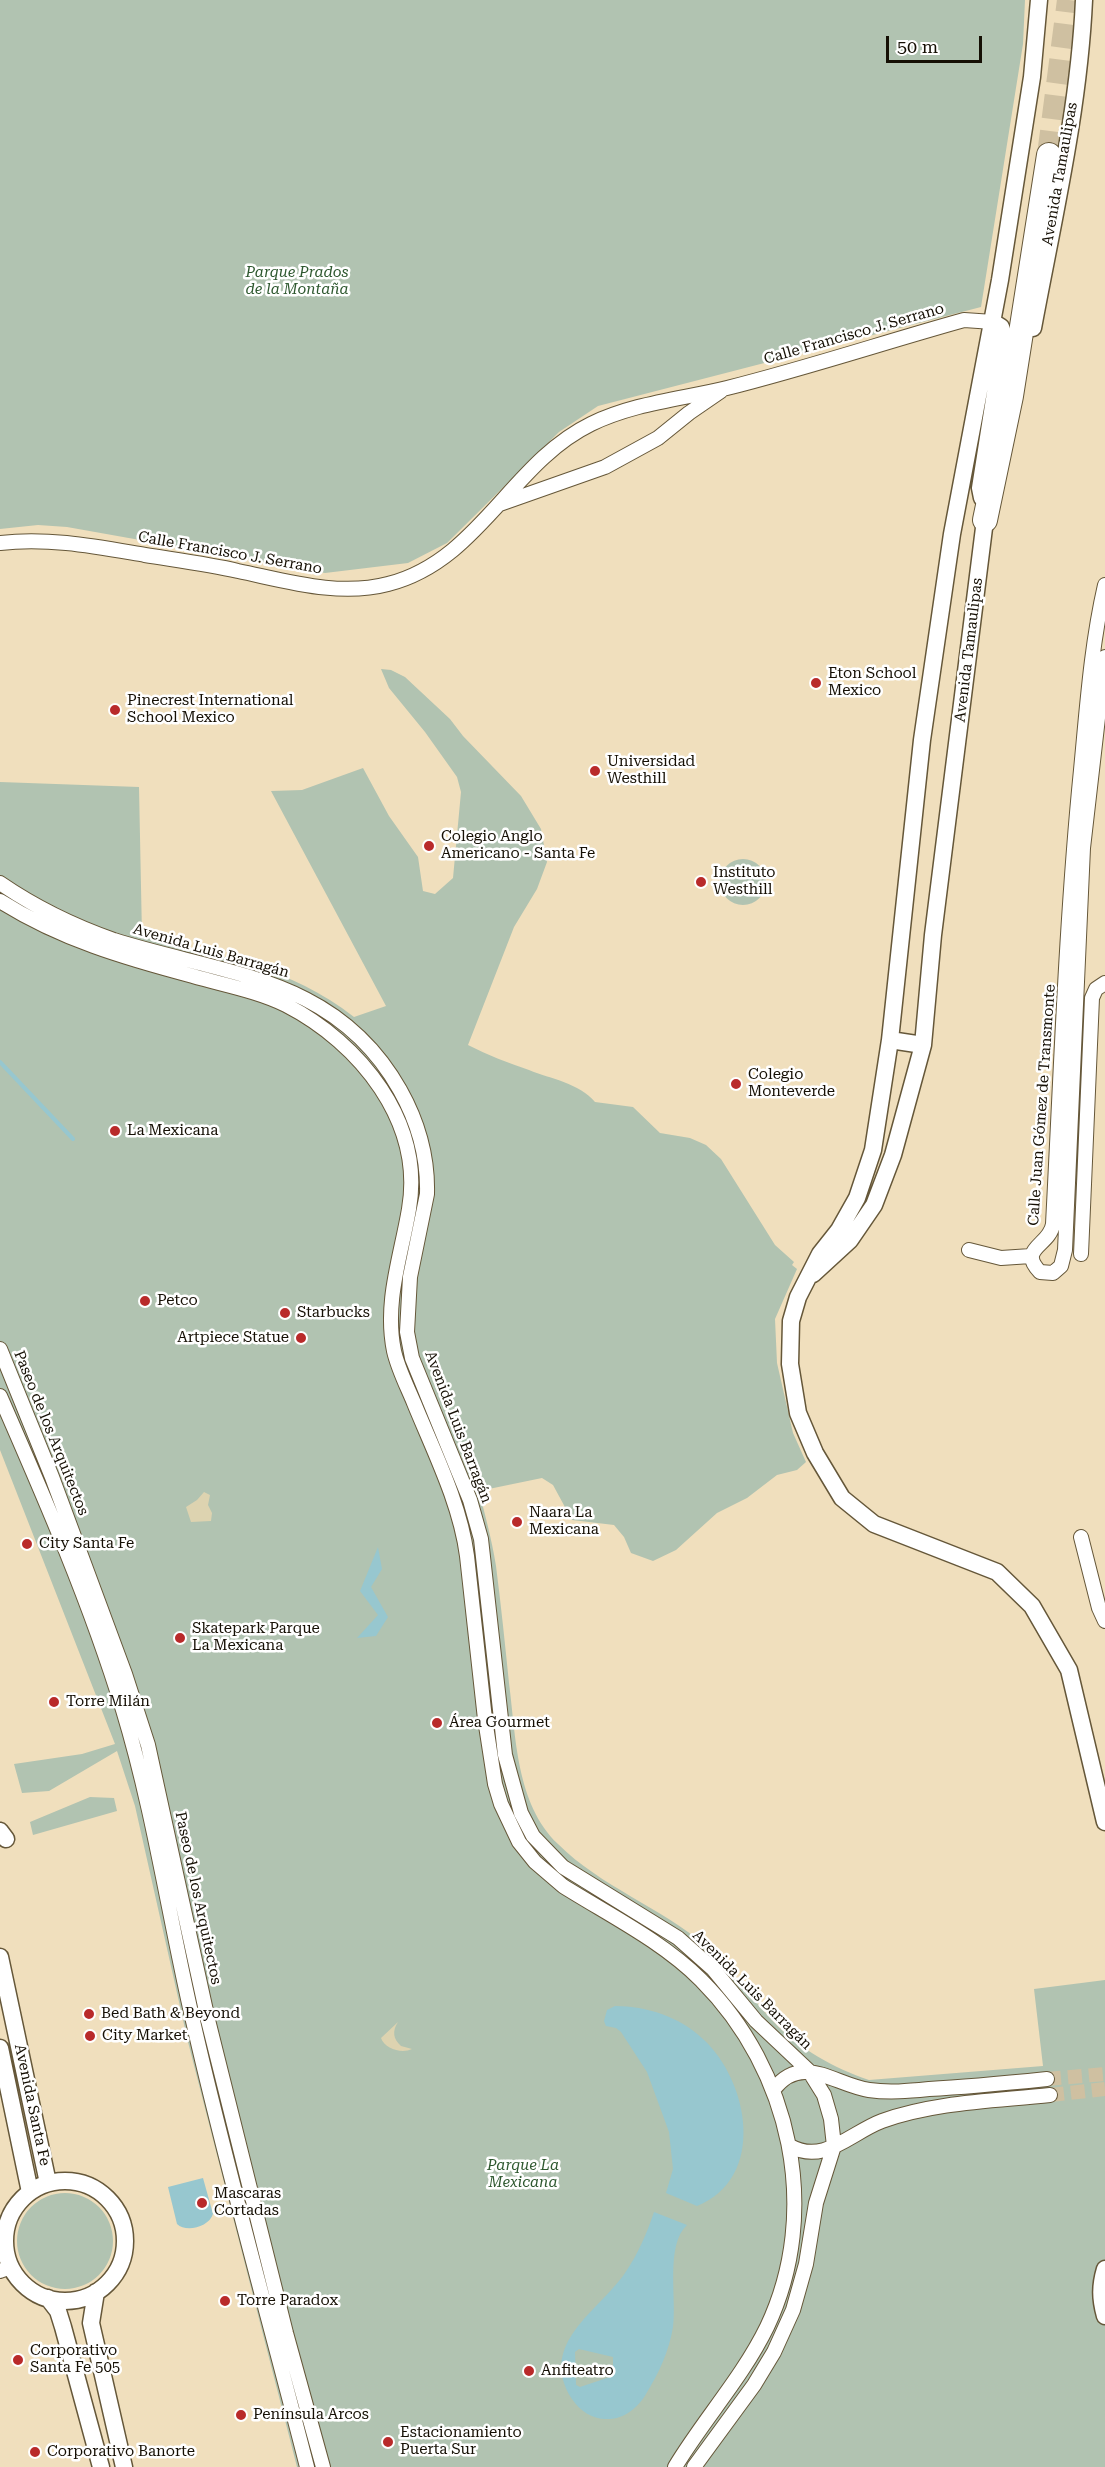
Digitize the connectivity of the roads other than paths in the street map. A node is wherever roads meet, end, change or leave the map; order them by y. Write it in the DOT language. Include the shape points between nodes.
graph roads {
  1 [pos="1039,0"];
  2 [pos="1084,0"];
  3 [pos="1049,155"];
  4 [pos="993,322"];
  5 [pos="726,388"];
  6 [pos="498,505"];
  7 [pos="985,520"];
  8 [pos="0,543"];
  9 [pos="1105,585"];
  10 [pos="1101,619"];
  11 [pos="1105,657"];
  12 [pos="0,883"];
  13 [pos="0,901"];
  14 [pos="110,938"];
  15 [pos="105,952"];
  16 [pos="1105,983"];
  17 [pos="890,1040"];
  18 [pos="923,1045"];
  19 [pos="969,1250"];
  20 [pos="1081,1254"];
  21 [pos="1031,1256"];
  22 [pos="810,1276"];
  23 [pos="407,1332"];
  24 [pos="392,1334"];
  25 [pos="0,1349"];
  26 [pos="0,1396"];
  27 [pos="1081,1537"];
  28 [pos="1105,1621"];
  29 [pos="148,1745"];
  30 [pos="133,1749"];
  31 [pos="1105,1822"];
  32 [pos="528,1827"];
  33 [pos="514,1834"];
  34 [pos="0,1957"];
  35 [pos="208,2020"];
  36 [pos="193,2022"];
  37 [pos="0,2048"];
  38 [pos="810,2071"];
  39 [pos="1047,2079"];
  40 [pos="774,2089"];
  41 [pos="1050,2095"];
  42 [pos="790,2146"];
  43 [pos="834,2146"];
  44 [pos="48,2183"];
  45 [pos="30,2192"];
  46 [pos="3,2248"];
  47 [pos="6,2269"];
  48 [pos="1105,2269"];
  49 [pos="96,2292"];
  50 [pos="48,2298"];
  51 [pos="1105,2316"];
  52 [pos="280,2334"];
  53 [pos="101,2467"];
  54 [pos="124,2467"];
  55 [pos="308,2467"];
  56 [pos="323,2467"];
  57 [pos="675,2467"];
  58 [pos="694,2467"];
  1 -- 4 [label="street, Avenida Tamaulipas" via="1032,77"];
  2 -- 7 [label="street, Avenida Tamaulipas" via="1067,139 1015,424"];
  3 -- 7 [label="highway" via="1011,396"];
  4 -- 5 [label="street, Calle Francisco J. Serrano" via="964,320"];
  4 -- 7 [label="street" via="1001,327 1004,336 980,488"];
  4 -- 17 [label="street, Avenida Tamaulipas" via="952,534 922,740"];
  5 -- 6 [label="street, Calle Francisco J. Serrano" via="658,438 605,467"];
  5 -- 6 [label="street, Calle Francisco J. Serrano" via="621,411 589,425 540,462"];
  6 -- 8 [label="street, Calle Francisco J. Serrano" via="468,539 421,573 386,585 349,589 295,584 237,570 79,544 21,540"];
  7 -- 18 [label="street, Avenida Tamaulipas"];
  9 -- 10 [label="street, Calle Juan Gómez de Transmonte"];
  10 -- 21 [label="street, Calle Juan Gómez de Transmonte" via="1073,842 1053,1224 1052,1231"];
  11 -- 21 [label="street, Calle Juan Gómez de Transmonte" via="1083,848 1065,1250 1061,1266 1053,1273 1040,1272"];
  12 -- 14 [label="street, Avenida Luis Barragán" via="59,917"];
  13 -- 15 [label="street, Avenida Luis Barragán"];
  14 -- 15 [label="street"];
  14 -- 23 [label="street, Avenida Luis Barragán" via="291,991 322,1007 348,1027 387,1068 418,1128 427,1179 410,1277"];
  15 -- 24 [label="street, Avenida Luis Barragán" via="284,1004 331,1033 370,1073 394,1111 411,1160 411,1191 393,1285"];
  16 -- 20 [label="street" via="1092,998"];
  17 -- 18 [label="street"];
  17 -- 22 [label="street, Avenida Tamaulipas" via="873,1150 857,1198"];
  18 -- 22 [label="street, Avenida Tamaulipas" via="893,1155 874,1205 850,1240"];
  19 -- 21 [label="street" via="1001,1258"];
  22 -- 31 [label="street, Avenida Tamaulipas" via="790,1321 790,1364 798,1413 814,1453 842,1498 874,1524 997,1572 1032,1606 1069,1670"];
  23 -- 24 [label="street"];
  23 -- 32 [label="street, Avenida Luis Barragán" via="412,1358 470,1500 481,1539 505,1755 513,1790"];
  24 -- 33 [label="street, Avenida Luis Barragán" via="401,1371 461,1523 491,1760 501,1804"];
  25 -- 29 [label="street, Paseo de los Arquitectos" via="52,1477"];
  26 -- 30 [label="street, Paseo de los Arquitectos" via="90,1614"];
  27 -- 28 [label="street"];
  29 -- 30 [label="street"];
  29 -- 35 [label="street, Paseo de los Arquitectos"];
  30 -- 36 [label="street, Paseo de los Arquitectos"];
  32 -- 33 [label="street"];
  32 -- 38 [label="street, Avenida Luis Barragán" via="562,1867 688,1946"];
  33 -- 40 [label="street, Avenida Luis Barragán" via="535,1862 563,1886 667,1951 701,1980 741,2028"];
  34 -- 44 [label="street, Avenida Santa Fe"];
  35 -- 36 [label="street"];
  35 -- 52 [label="street, Paseo de los Arquitectos"];
  36 -- 52 [label="street, Paseo de los Arquitectos" via="246,2235"];
  37 -- 45 [label="street, Avenida Santa Fe"];
  38 -- 39 [label="street, Avenida Luis Barragán" via="855,2087 889,2091"];
  38 -- 40 [label="street, Avenida Luis Barragán" via="788,2074"];
  38 -- 43 [label="street, Avenida Luis Barragán" via="826,2103"];
  40 -- 42 [label="street, Avenida Luis Barragán"];
  41 -- 43 [label="street" via="909,2113 880,2122"];
  42 -- 43 [label="street" via="805,2153"];
  42 -- 57 [label="street, Avenida Luis Barragán" via="794,2220 789,2263 775,2308 744,2369"];
  43 -- 58 [label="street, Avenida Luis Barragán" via="816,2203 801,2286 785,2329 754,2385"];
  44 -- 45 [label="street"];
  44 -- 49 [label="street" via="70,2180 104,2194 124,2226 121,2263 111,2280"];
  45 -- 46 [label="street" via="10,2216"];
  46 -- 47 [label="street"];
  47 -- 50 [label="street"];
  48 -- 51 [label="street" via="1100,2299"];
  49 -- 50 [label="street" via="81,2299"];
  49 -- 54 [label="street" via="91,2323"];
  50 -- 53 [label="street" via="58,2311"];
  52 -- 55 [label="street, Paseo de los Arquitectos"];
  52 -- 56 [label="street, Paseo de los Arquitectos"];
}
